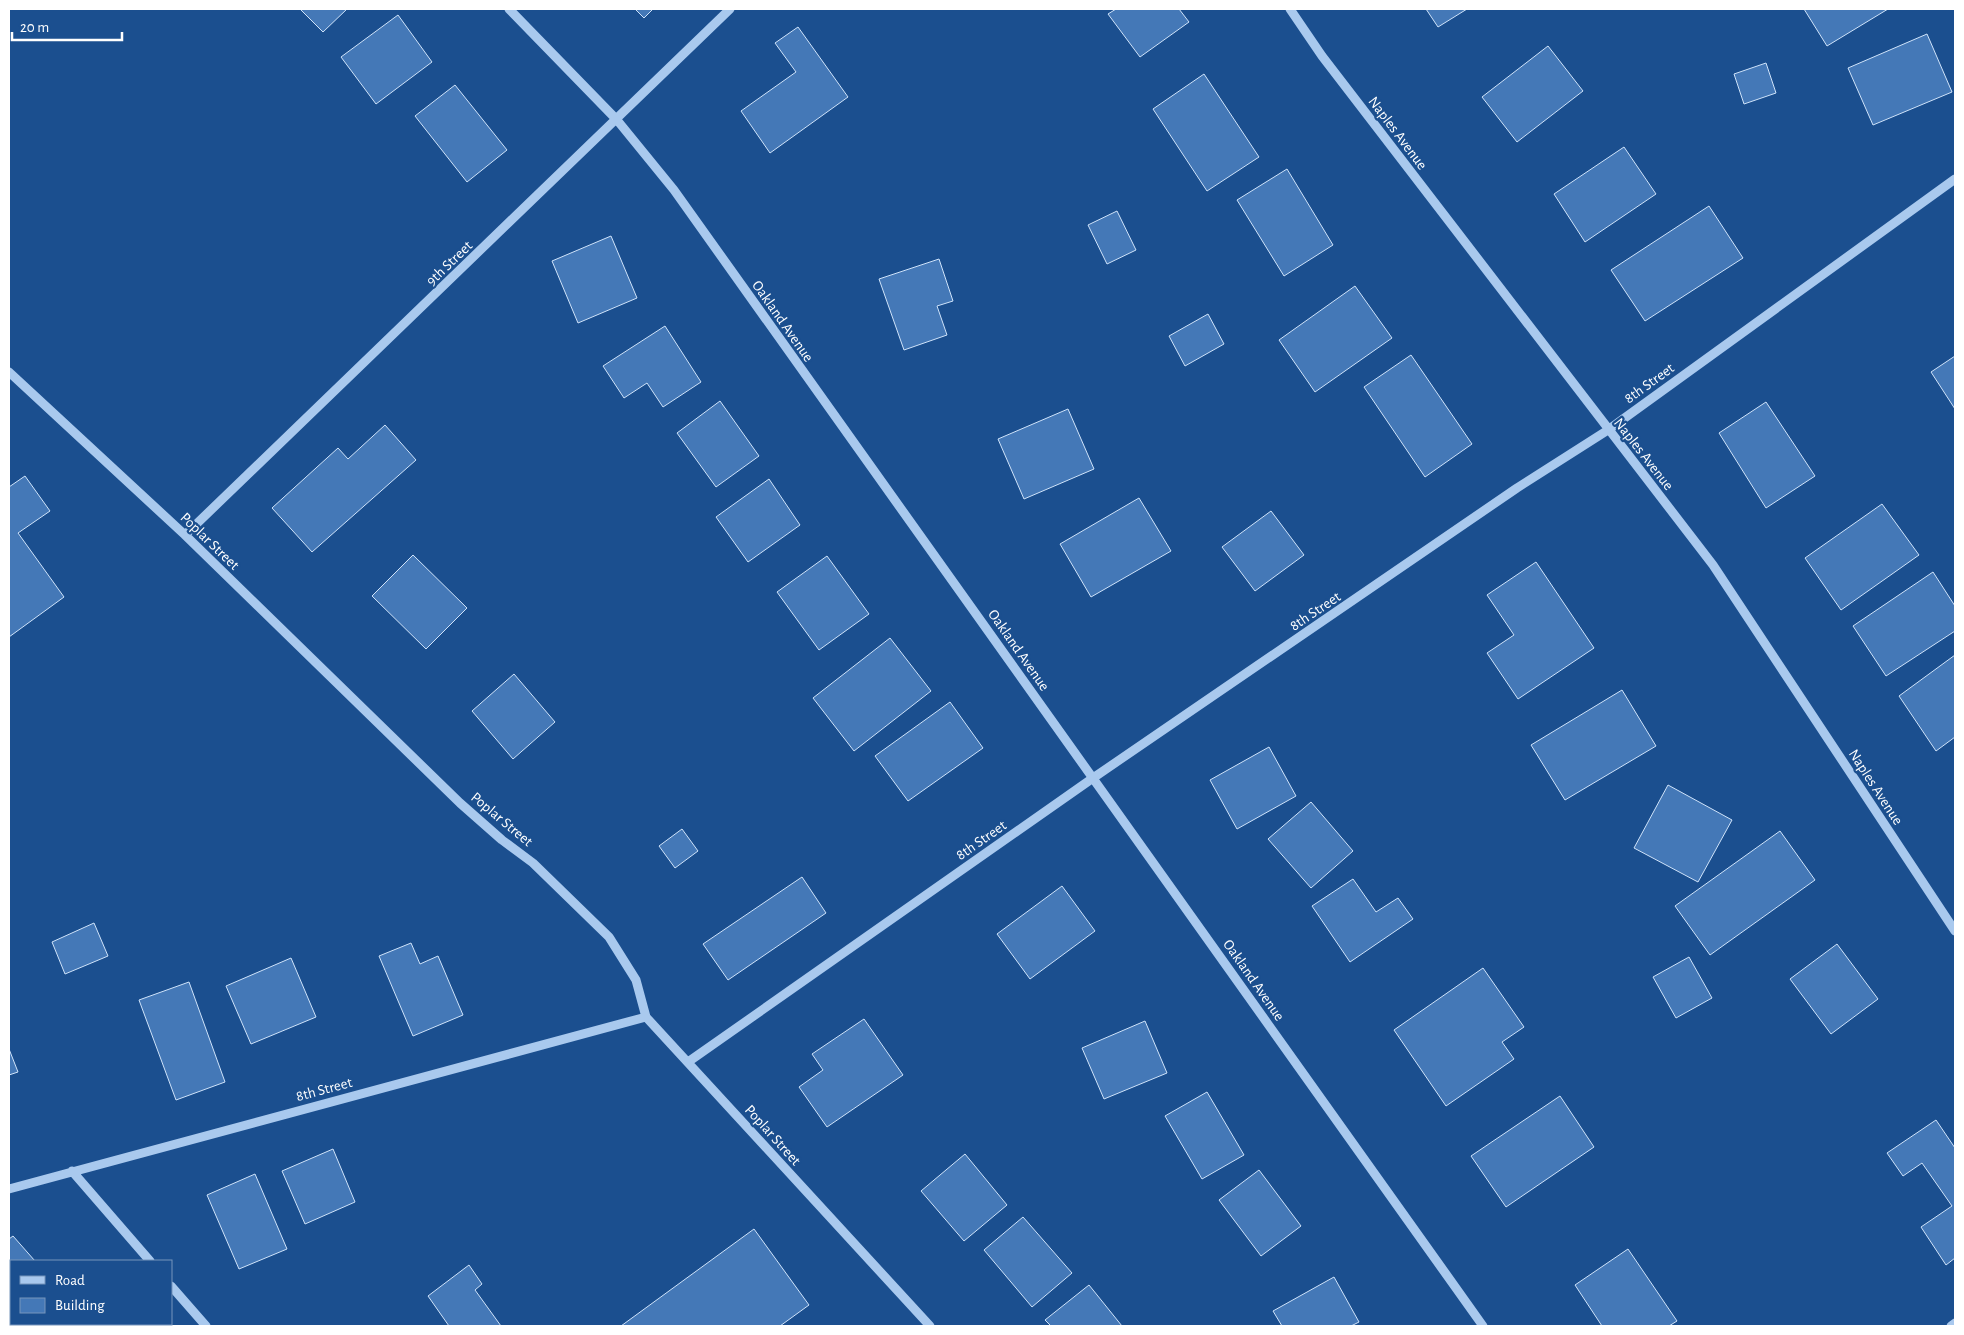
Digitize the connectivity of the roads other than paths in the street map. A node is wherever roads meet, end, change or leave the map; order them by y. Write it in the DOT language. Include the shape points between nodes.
graph roads {
  1 [pos="509,9"];
  2 [pos="730,9"];
  3 [pos="1290,9"];
  4 [pos="617,120"];
  5 [pos="1955,179"];
  6 [pos="9,372"];
  7 [pos="1608,430"];
  8 [pos="185,535"];
  9 [pos="1093,778"];
  10 [pos="1955,931"];
  11 [pos="646,1017"];
  12 [pos="688,1062"];
  13 [pos="72,1171"];
  14 [pos="9,1189"];
  15 [pos="149,1260"];
  16 [pos="172,1287"];
  17 [pos="1955,1323"];
  18 [pos="206,1326"];
  19 [pos="930,1326"];
  20 [pos="1483,1326"];
  21 [pos="1951,1326"];
  1 -- 4 [label="street, Oakland Avenue"];
  2 -- 4 [label="street, 9th Street"];
  3 -- 7 [label="street, Naples Avenue" via="1322,56"];
  4 -- 8 [label="street, 9th Street"];
  4 -- 9 [label="street, Oakland Avenue" via="674,190"];
  5 -- 7 [label="street, 8th Street"];
  6 -- 8 [label="street, Poplar Street"];
  7 -- 9 [label="street, 8th Street" via="1517,488"];
  7 -- 10 [label="street, Naples Avenue" via="1713,565"];
  8 -- 11 [label="street, Poplar Street" via="460,803 533,863 609,937 636,980"];
  9 -- 12 [label="street, 8th Street"];
  9 -- 20 [label="street, Oakland Avenue"];
  11 -- 12 [label="street, Poplar Street"];
  11 -- 13 [label="street, 8th Street"];
  12 -- 19 [label="street, Poplar Street"];
  13 -- 14 [label="street, 8th Street"];
  13 -- 15 [label="street"];
  16 -- 18 [label="street"];
  17 -- 21 [label="street"];
}
